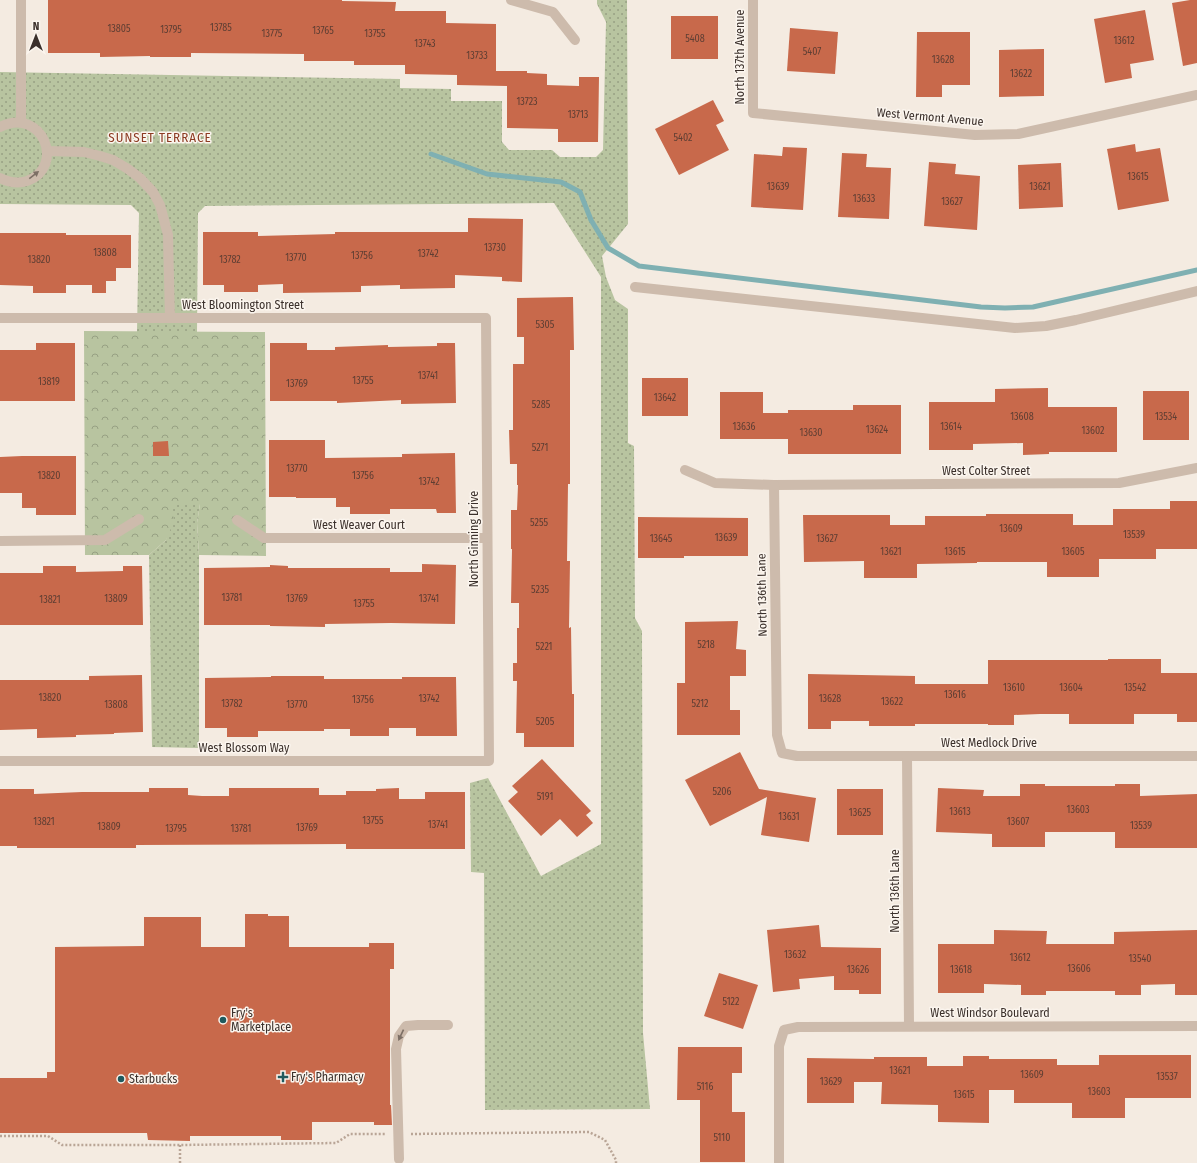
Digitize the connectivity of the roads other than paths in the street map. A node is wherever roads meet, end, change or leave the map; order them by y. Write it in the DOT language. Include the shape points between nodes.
graph roads {
  1 [pos="21,0"];
  2 [pos="511,0"];
  3 [pos="753,0"];
  4 [pos="575,40"];
  5 [pos="1197,95"];
  6 [pos="753,114"];
  7 [pos="21,122"];
  8 [pos="0,127"];
  9 [pos="47,151"];
  10 [pos="0,178"];
  11 [pos="635,287"];
  12 [pos="1197,291"];
  13 [pos="0,318"];
  14 [pos="170,318"];
  15 [pos="486,318"];
  16 [pos="1197,468"];
  17 [pos="685,470"];
  18 [pos="774,485"];
  19 [pos="139,519"];
  20 [pos="237,520"];
  21 [pos="487,538"];
  22 [pos="0,541"];
  23 [pos="782,752"];
  24 [pos="908,756"];
  25 [pos="1197,756"];
  26 [pos="489,760"];
  27 [pos="0,761"];
  28 [pos="448,1025"];
  29 [pos="909,1026"];
  30 [pos="1197,1026"];
  31 [pos="399,1159"];
  32 [pos="779,1163"];
  1 -- 7 [label="street"];
  2 -- 4 [label="street" via="553,12"];
  3 -- 6 [label="street, North 137th Avenue"];
  5 -- 6 [label="street, West Vermont Avenue" via="1018,134 974,135"];
  7 -- 8 [label="street"];
  7 -- 9 [label="street" via="36,129 45,142"];
  10 -- 9 [label="street, one-way" via="14,183 31,179 43,167"];
  9 -- 14 [label="street" via="84,152 113,160 140,178 153,192 160,205 168,234"];
  11 -- 12 [label="street" via="1015,328 1069,322"];
  13 -- 14 [label="street, West Bloomington Street"];
  14 -- 15 [label="street, West Bloomington Street"];
  15 -- 21 [label="street, North Ginning Drive"];
  16 -- 18 [label="street, West Colter Street" via="1119,483"];
  17 -- 18 [label="street, West Colter Street" via="715,483"];
  18 -- 23 [label="street, North 136th Lane" via="777,735"];
  19 -- 22 [label="street" via="105,540"];
  20 -- 21 [label="street, West Weaver Court" via="264,538"];
  21 -- 26 [label="street, North Ginning Drive"];
  23 -- 24 [label="street, West Medlock Drive" via="797,756"];
  24 -- 25 [label="street, West Medlock Drive"];
  24 -- 29 [label="street, North 136th Lane"];
  26 -- 27 [label="street, West Blossom Way"];
  28 -- 31 [label="street, one-way" via="406,1026 399,1036 396,1049"];
  29 -- 30 [label="street, West Windsor Boulevard"];
  29 -- 32 [label="street, West Windsor Boulevard" via="798,1027 784,1030 779,1046"];
}
